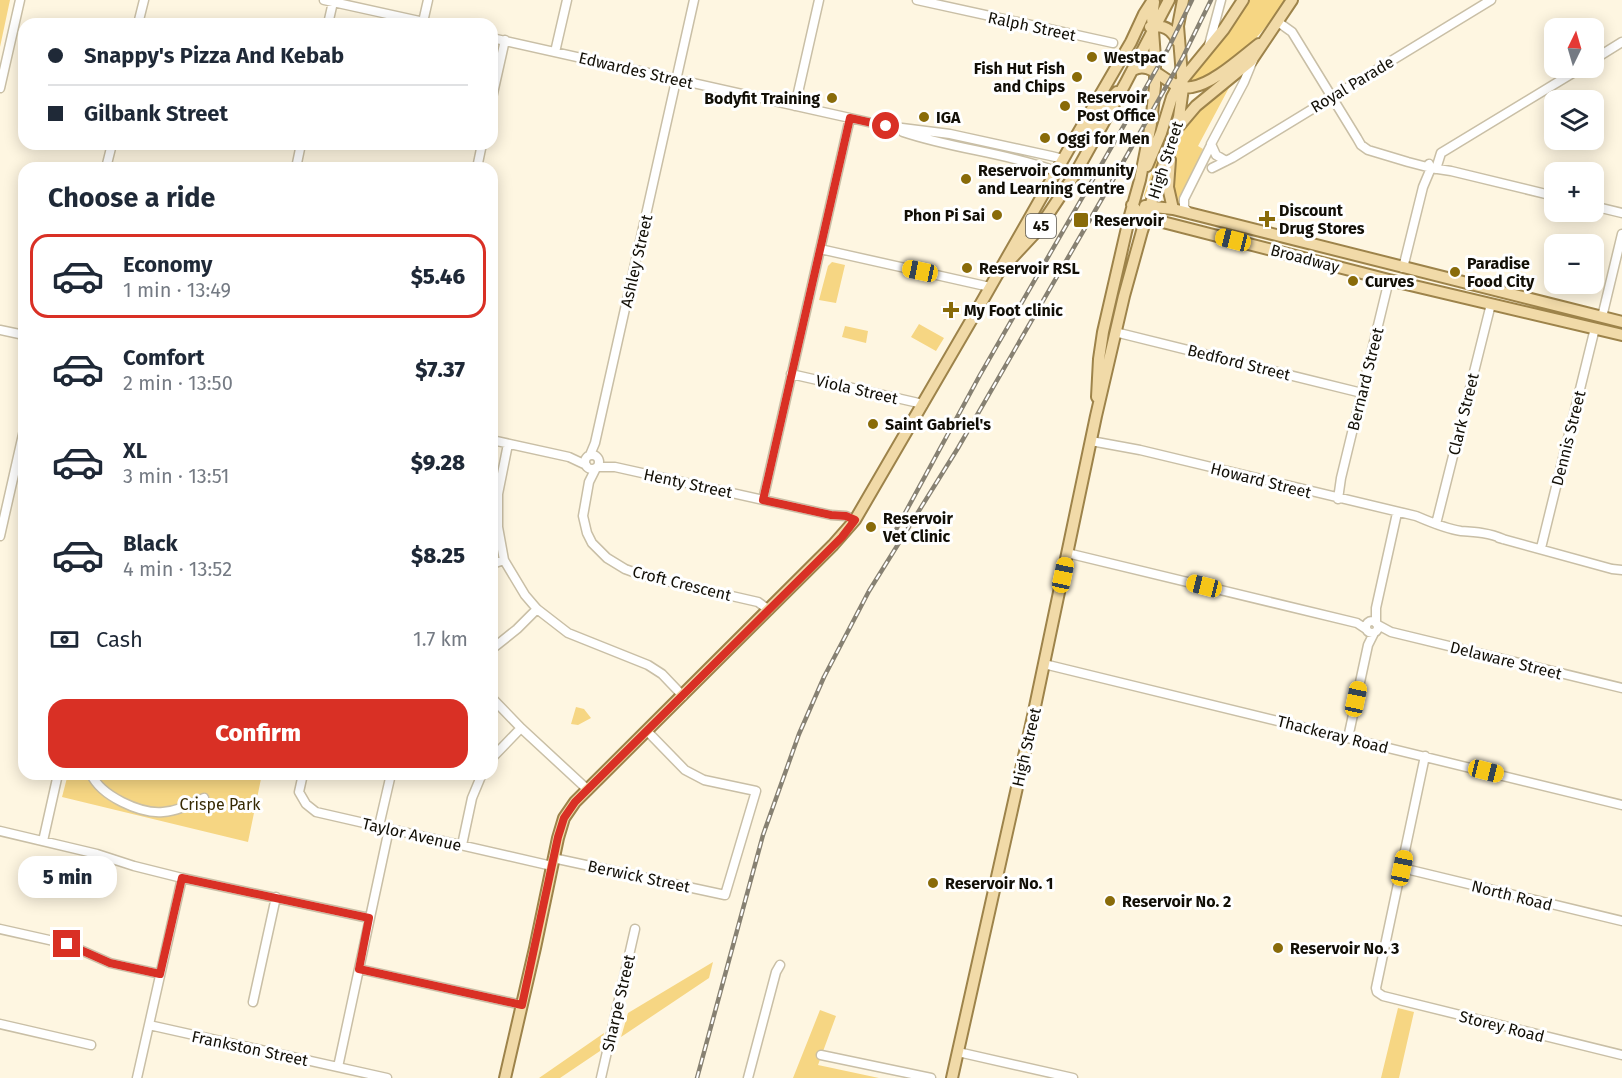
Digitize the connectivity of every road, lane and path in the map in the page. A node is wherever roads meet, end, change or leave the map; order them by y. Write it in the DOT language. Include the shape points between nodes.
graph roads {
  1 [pos="20,0"];
  2 [pos="144,0"];
  3 [pos="428,0"];
  4 [pos="567,0"];
  5 [pos="694,0"];
  6 [pos="819,0"];
  7 [pos="917,0"];
  8 [pos="1154,0"];
  9 [pos="1169,0"];
  10 [pos="1182,0"];
  11 [pos="1221,0"];
  12 [pos="1292,0"];
  13 [pos="1491,0"];
  14 [pos="329,1"];
  15 [pos="1239,1"];
  16 [pos="140,18"];
  17 [pos="328,18"];
  18 [pos="405,18"];
  19 [pos="424,18"];
  20 [pos="1278,22"];
  21 [pos="1153,27"];
  22 [pos="1266,38"];
  23 [pos="498,39"];
  24 [pos="1133,39"];
  25 [pos="505,40"];
  26 [pos="1622,42"];
  27 [pos="1113,43"];
  28 [pos="1179,46"];
  29 [pos="555,52"];
  30 [pos="1204,52"];
  31 [pos="1604,53"];
  32 [pos="1254,56"];
  33 [pos="1133,70"];
  34 [pos="498,71"];
  35 [pos="1155,72"];
  36 [pos="1565,78"];
  37 [pos="677,79"];
  38 [pos="1125,84"];
  39 [pos="1180,84"];
  40 [pos="0,88"];
  41 [pos="1332,97"];
  42 [pos="795,106"];
  43 [pos="850,118"];
  44 [pos="886,126"];
  45 [pos="1074,140"];
  46 [pos="1172,140"];
  47 [pos="1211,145"];
  48 [pos="1063,159"];
  49 [pos="1226,161"];
  50 [pos="1432,166"];
  51 [pos="1212,168"];
  52 [pos="1077,170"];
  53 [pos="1056,171"];
  54 [pos="1140,180"];
  55 [pos="1544,194"];
  56 [pos="1133,205"];
  57 [pos="1173,209"];
  58 [pos="1604,209"];
  59 [pos="1148,212"];
  60 [pos="1622,213"];
  61 [pos="1191,214"];
  62 [pos="1236,226"];
  63 [pos="1622,234"];
  64 [pos="1024,238"];
  65 [pos="1233,240"];
  66 [pos="820,249"];
  67 [pos="1398,267"];
  68 [pos="1395,281"];
  69 [pos="990,287"];
  70 [pos="1549,303"];
  71 [pos="1491,304"];
  72 [pos="1545,317"];
  73 [pos="1602,317"];
  74 [pos="1622,322"];
  75 [pos="1595,328"];
  76 [pos="0,330"];
  77 [pos="1115,332"];
  78 [pos="18,334"];
  79 [pos="1622,335"];
  80 [pos="1104,360"];
  81 [pos="791,374"];
  82 [pos="1362,393"];
  83 [pos="923,404"];
  84 [pos="1091,439"];
  85 [pos="498,442"];
  86 [pos="508,444"];
  87 [pos="18,456"];
  88 [pos="593,462"];
  89 [pos="1336,498"];
  90 [pos="763,500"];
  91 [pos="1401,514"];
  92 [pos="852,524"];
  93 [pos="1436,524"];
  94 [pos="0,536"];
  95 [pos="1541,548"];
  96 [pos="1068,553"];
  97 [pos="504,560"];
  98 [pos="498,562"];
  99 [pos="1622,568"];
  100 [pos="537,609"];
  101 [pos="769,610"];
  102 [pos="1372,627"];
  103 [pos="498,644"];
  104 [pos="1044,664"];
  105 [pos="1622,688"];
  106 [pos="683,696"];
  107 [pos="498,704"];
  108 [pos="521,728"];
  109 [pos="647,731"];
  110 [pos="1348,738"];
  111 [pos="498,752"];
  112 [pos="1425,756"];
  113 [pos="57,780"];
  114 [pos="94,780"];
  115 [pos="302,780"];
  116 [pos="390,780"];
  117 [pos="480,780"];
  118 [pos="588,790"];
  119 [pos="204,798"];
  120 [pos="1622,804"];
  121 [pos="379,826"];
  122 [pos="389,829"];
  123 [pos="0,831"];
  124 [pos="43,841"];
  125 [pos="462,845"];
  126 [pos="552,862"];
  127 [pos="1402,868"];
  128 [pos="182,878"];
  129 [pos="276,897"];
  130 [pos="369,918"];
  131 [pos="1622,921"];
  132 [pos="0,929"];
  133 [pos="635,929"];
  134 [pos="780,965"];
  135 [pos="359,969"];
  136 [pos="160,974"];
  137 [pos="253,1002"];
  138 [pos="522,1005"];
  139 [pos="0,1024"];
  140 [pos="149,1025"];
  141 [pos="91,1045"];
  142 [pos="958,1052"];
  143 [pos="821,1055"];
  144 [pos="1622,1055"];
  145 [pos="338,1067"];
  146 [pos="137,1078"];
  147 [pos="387,1078"];
  148 [pos="505,1078"];
  149 [pos="601,1078"];
  150 [pos="748,1078"];
  151 [pos="931,1078"];
  152 [pos="952,1078"];
  153 [pos="1073,1078"];
  1 -- 40 [label="street"];
  2 -- 16 [label="street"];
  3 -- 19 [label="street"];
  4 -- 29 [label="street"];
  5 -- 37 [label="street, Ashley Street"];
  6 -- 42 [label="street"];
  7 -- 27 [label="street, Ralph Street"];
  8 -- 21 [label="main road, High Street"];
  8 -- 24 [label="main road, 45"];
  9 -- 21 [label="main road, 45"];
  10 -- 28 [label="main road, High Street"];
  11 -- 30 [label="street"];
  12 -- 20 [label="main road"];
  13 -- 41 [label="street, Royal Parade"];
  14 -- 17 [label="street"];
  14 -- 18 [label="street"];
  15 -- 30 [label="main road" via="1224,29"];
  20 -- 22 [label="main road"];
  20 -- 41 [label="street" via="1291,31"];
  21 -- 24 [label="main road"];
  21 -- 28 [label="main road" via="1170,31"];
  21 -- 33 [label="main road, 45"];
  21 -- 35 [label="main road, High Street"];
  22 -- 32 [label="main road"];
  22 -- 39 [label="main road" via="1211,79 1196,87"];
  23 -- 25 [label="street, Edwardes Street"];
  24 -- 45 [label="main road, 45"];
  25 -- 29 [label="street, Edwardes Street"];
  25 -- 34 [label="street"];
  26 -- 31 [label="street"];
  28 -- 30 [label="main road" via="1190,57"];
  28 -- 39 [label="main road, High Street"];
  29 -- 37 [label="street, Edwardes Street"];
  30 -- 39 [label="main road"];
  32 -- 46 [label="main road" via="1194,108"];
  32 -- 47 [label="street"];
  33 -- 35 [label="main road" via="1144,67"];
  33 -- 38 [label="main road, 45"];
  35 -- 39 [label="main road"];
  35 -- 54 [label="main road, High Street" via="1151,124"];
  36 -- 50 [label="street" via="1441,153"];
  37 -- 42 [label="street, Edwardes Street"];
  37 -- 88 [label="street, Ashley Street"];
  38 -- 45 [label="main road" via="1104,105 1084,139"];
  38 -- 52 [label="main road, 45"];
  39 -- 46 [label="main road, High Street" via="1181,109"];
  39 -- 54 [label="main road, High Street"];
  41 -- 49 [label="street, Royal Parade"];
  41 -- 50 [label="street" via="1368,150"];
  42 -- 43 [label="street, Edwardes Street"];
  43 -- 44 [label="street, Edwardes Street"];
  43 -- 66 [label="street"];
  44 -- 48 [label="street, Edwardes Street" via="950,134"];
  44 -- 53 [label="street, Edwardes Street" via="927,140"];
  45 -- 48 [label="main road, 45"];
  46 -- 57 [label="main road" via="1168,187"];
  46 -- 59 [label="main road, High Street"];
  47 -- 49 [label="street" via="1216,155"];
  47 -- 61 [label="street" via="1184,199 1184,207"];
  48 -- 52 [label="main road"];
  48 -- 53 [label="main road, 45"];
  49 -- 51 [label="street, Royal Parade"];
  50 -- 55 [label="street"];
  50 -- 67 [label="street"];
  52 -- 53 [label="main road"];
  52 -- 64 [label="main road, 45" via="1050,213"];
  53 -- 64 [label="main road, 45"];
  54 -- 56 [label="main road, High Street"];
  56 -- 59 [label="main road, Broadway" via="1139,213"];
  56 -- 80 [label="main road, High Street" via="1108,309"];
  57 -- 59 [label="main road, Broadway"];
  57 -- 61 [label="main road, Broadway"];
  58 -- 60 [label="street"];
  59 -- 65 [label="main road, Broadway"];
  59 -- 77 [label="main road, High Street"];
  61 -- 62 [label="main road, Broadway"];
  62 -- 65 [label="main road"];
  62 -- 67 [label="main road, Broadway"];
  63 -- 73 [label="street"];
  64 -- 69 [label="main road, 45"];
  65 -- 68 [label="main road, Broadway"];
  66 -- 69 [label="street"];
  66 -- 81 [label="street"];
  67 -- 68 [label="main road"];
  67 -- 70 [label="main road, Broadway"];
  68 -- 71 [label="main road, Broadway"];
  68 -- 82 [label="street, Bernard Street"];
  69 -- 83 [label="main road, 45"];
  70 -- 72 [label="main road"];
  70 -- 73 [label="main road, Broadway"];
  71 -- 72 [label="main road, Broadway"];
  71 -- 93 [label="street, Clark Street"];
  72 -- 75 [label="main road, Broadway"];
  73 -- 74 [label="main road, Broadway"];
  75 -- 79 [label="main road, Broadway"];
  75 -- 95 [label="street, Dennis Street"];
  76 -- 78 [label="street"];
  77 -- 80 [label="main road, High Street"];
  77 -- 82 [label="street, Bedford Street"];
  80 -- 84 [label="main road, High Street"];
  81 -- 83 [label="street, Viola Street"];
  81 -- 90 [label="street"];
  82 -- 89 [label="street, Bernard Street"];
  83 -- 92 [label="main road, 45"];
  84 -- 89 [label="street, Howard Street"];
  84 -- 96 [label="main road, High Street"];
  85 -- 86 [label="street"];
  86 -- 88 [label="street"];
  86 -- 97 [label="street" via="498,494"];
  87 -- 94 [label="street"];
  88 -- 90 [label="street, Henty Street"];
  88 -- 101 [label="street, Croft Crescent" via="583,516 592,543 607,558 633,573 758,602"];
  89 -- 91 [label="street, Howard Street"];
  90 -- 92 [label="street, Henty Street" via="831,515"];
  91 -- 93 [label="street, Howard Street" via="1421,523"];
  91 -- 102 [label="street"];
  92 -- 101 [label="main road, 45"];
  93 -- 95 [label="street, Howard Street" via="1473,536"];
  95 -- 99 [label="street, Howard Street" via="1612,569"];
  96 -- 102 [label="street, Delaware Street"];
  96 -- 104 [label="main road, High Street"];
  97 -- 98 [label="street"];
  97 -- 100 [label="street"];
  100 -- 103 [label="street"];
  100 -- 106 [label="street" via="577,638 648,665"];
  101 -- 106 [label="main road, 45"];
  102 -- 105 [label="street, Delaware Street"];
  102 -- 110 [label="street"];
  104 -- 110 [label="street, Thackeray Road"];
  104 -- 142 [label="main road, High Street"];
  106 -- 109 [label="main road, 45"];
  107 -- 108 [label="street"];
  108 -- 111 [label="street"];
  108 -- 118 [label="street"];
  109 -- 118 [label="main road, 45"];
  109 -- 126 [label="street, Berwick Street" via="685,770 704,780 756,791 724,895"];
  110 -- 112 [label="street, Thackeray Road"];
  112 -- 120 [label="street, Thackeray Road"];
  112 -- 127 [label="street"];
  113 -- 124 [label="street"];
  114 -- 119 [label="street" via="114,798 147,812 179,809"];
  115 -- 121 [label="street, Taylor Avenue" via="299,792 316,812"];
  116 -- 121 [label="street"];
  117 -- 125 [label="street"];
  118 -- 126 [label="main road, 45" via="564,818"];
  121 -- 122 [label="street, Taylor Avenue"];
  122 -- 125 [label="street, Taylor Avenue"];
  122 -- 130 [label="street"];
  123 -- 124 [label="street"];
  124 -- 128 [label="street"];
  125 -- 126 [label="street, Taylor Avenue"];
  126 -- 138 [label="main road, 45"];
  127 -- 131 [label="street, North Road"];
  127 -- 144 [label="street, Storey Road" via="1377,992"];
  128 -- 129 [label="street"];
  128 -- 136 [label="street"];
  129 -- 130 [label="street"];
  129 -- 137 [label="street"];
  130 -- 135 [label="street"];
  132 -- 136 [label="street" via="67,944 110,963"];
  133 -- 149 [label="street, Sharpe Street"];
  134 -- 150 [label="street"];
  135 -- 138 [label="street"];
  135 -- 145 [label="street"];
  136 -- 140 [label="street"];
  138 -- 148 [label="main road, 45"];
  139 -- 141 [label="street"];
  140 -- 145 [label="street, Frankston Street"];
  140 -- 146 [label="street"];
  142 -- 152 [label="main road, High Street"];
  142 -- 153 [label="street"];
  143 -- 151 [label="street"];
  145 -- 147 [label="street, Frankston Street"];
}
